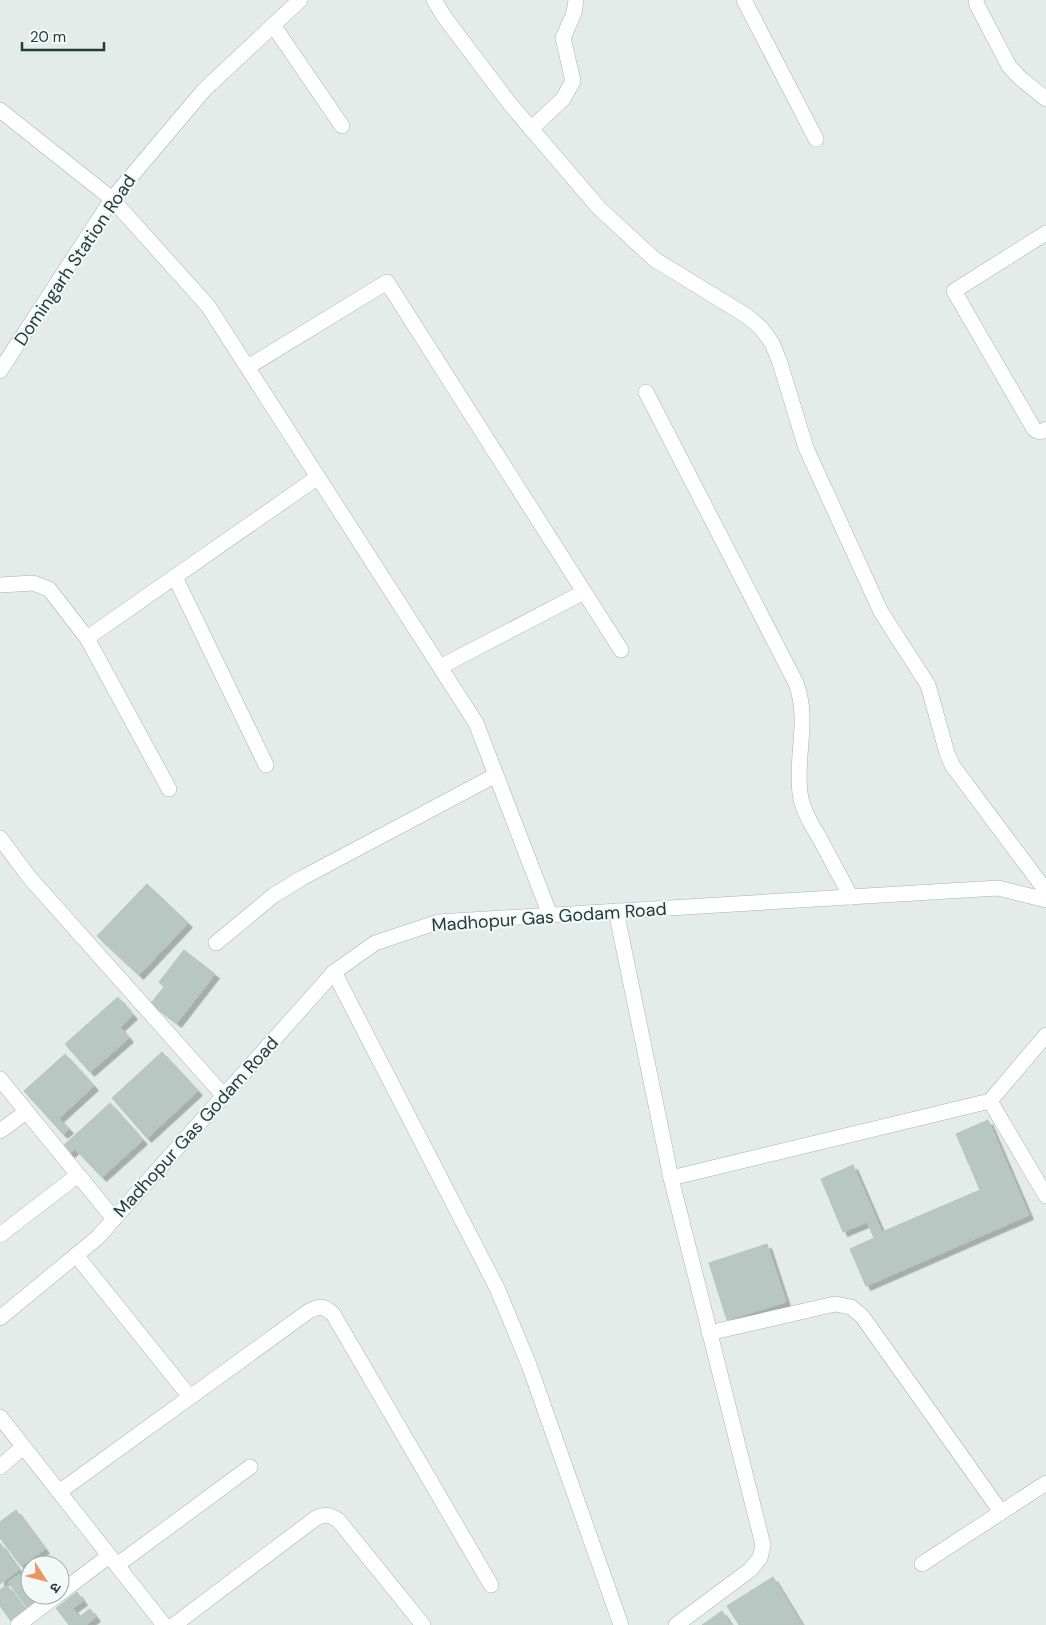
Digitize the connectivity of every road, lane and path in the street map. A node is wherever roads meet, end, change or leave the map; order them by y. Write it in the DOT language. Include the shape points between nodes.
graph roads {
  1 [pos="300,0"];
  2 [pos="434,0"];
  3 [pos="576,0"];
  4 [pos="744,0"];
  5 [pos="976,0"];
  6 [pos="273,25"];
  7 [pos="1046,99"];
  8 [pos="0,110"];
  9 [pos="342,126"];
  10 [pos="531,129"];
  11 [pos="816,139"];
  12 [pos="112,199"];
  13 [pos="1046,233"];
  14 [pos="248,367"];
  15 [pos="0,371"];
  16 [pos="646,392"];
  17 [pos="1046,428"];
  18 [pos="318,477"];
  19 [pos="175,577"];
  20 [pos="0,585"];
  21 [pos="584,592"];
  22 [pos="87,638"];
  23 [pos="621,650"];
  24 [pos="440,667"];
  25 [pos="266,765"];
  26 [pos="496,775"];
  27 [pos="169,789"];
  28 [pos="0,838"];
  29 [pos="1046,891"];
  30 [pos="851,897"];
  31 [pos="1046,900"];
  32 [pos="616,911"];
  33 [pos="550,915"];
  34 [pos="216,943"];
  35 [pos="334,972"];
  36 [pos="1046,1035"];
  37 [pos="0,1079"];
  38 [pos="224,1096"];
  39 [pos="990,1101"];
  40 [pos="26,1112"];
  41 [pos="0,1131"];
  42 [pos="78,1175"];
  43 [pos="670,1178"];
  44 [pos="1046,1196"];
  45 [pos="114,1219"];
  46 [pos="0,1235"];
  47 [pos="76,1254"];
  48 [pos="0,1318"];
  49 [pos="709,1333"];
  50 [pos="190,1397"];
  51 [pos="0,1417"];
  52 [pos="23,1447"];
  53 [pos="0,1467"];
  54 [pos="250,1467"];
  55 [pos="1046,1483"];
  56 [pos="59,1492"];
  57 [pos="1002,1512"];
  58 [pos="113,1560"];
  59 [pos="922,1564"];
  60 [pos="491,1585"];
  61 [pos="70,1587"];
  62 [pos="44,1605"];
  63 [pos="18,1625"];
  64 [pos="164,1625"];
  65 [pos="174,1625"];
  66 [pos="423,1625"];
  67 [pos="622,1625"];
  68 [pos="676,1625"];
  1 -- 6 [label="street, Domingarh Station Road"];
  2 -- 10 [label="street"];
  3 -- 10 [label="street" via="563,38 573,81 563,99"];
  4 -- 11 [label="street"];
  5 -- 7 [label="street" via="1009,66"];
  6 -- 9 [label="street"];
  6 -- 12 [label="street, Domingarh Station Road" via="204,90"];
  8 -- 12 [label="street"];
  10 -- 29 [label="street" via="599,208 640,248 747,316 772,343 806,448 881,612 928,685 952,764"];
  12 -- 14 [label="street" via="208,306"];
  12 -- 15 [label="street, Domingarh Station Road"];
  13 -- 17 [label="street" via="954,291 1034,429 1042,432"];
  14 -- 18 [label="street"];
  14 -- 21 [label="street" via="387,282"];
  16 -- 30 [label="street" via="796,683 803,714 800,795 805,811"];
  18 -- 19 [label="street"];
  18 -- 24 [label="street"];
  19 -- 22 [label="street"];
  19 -- 25 [label="street"];
  20 -- 22 [label="street" via="33,583 49,589"];
  21 -- 23 [label="street"];
  21 -- 24 [label="street"];
  22 -- 27 [label="street"];
  24 -- 26 [label="street" via="476,723"];
  26 -- 33 [label="street"];
  26 -- 34 [label="street" via="302,878 274,895"];
  28 -- 38 [label="street" via="29,877"];
  30 -- 31 [label="street, Madhopur Gas Godam Road" via="998,888"];
  30 -- 32 [label="street, Madhopur Gas Godam Road"];
  32 -- 33 [label="street, Madhopur Gas Godam Road"];
  32 -- 43 [label="street"];
  33 -- 35 [label="street, Madhopur Gas Godam Road" via="438,922 375,943"];
  35 -- 38 [label="street, Madhopur Gas Godam Road"];
  35 -- 67 [label="street" via="497,1288 529,1365"];
  36 -- 39 [label="street"];
  37 -- 40 [label="street"];
  38 -- 45 [label="street, Madhopur Gas Godam Road"];
  39 -- 43 [label="street"];
  39 -- 44 [label="street"];
  40 -- 41 [label="street"];
  40 -- 42 [label="street"];
  42 -- 45 [label="street"];
  42 -- 46 [label="street"];
  43 -- 49 [label="street"];
  45 -- 47 [label="street, Madhopur Gas Godam Road"];
  47 -- 48 [label="street, Madhopur Gas Godam Road"];
  47 -- 50 [label="street"];
  49 -- 57 [label="street" via="835,1304 850,1308 862,1316"];
  49 -- 68 [label="street" via="763,1545 760,1558 750,1570"];
  50 -- 56 [label="street"];
  50 -- 60 [label="street" via="309,1311 318,1306 325,1307"];
  51 -- 52 [label="street"];
  52 -- 53 [label="street"];
  52 -- 56 [label="street"];
  54 -- 58 [label="street"];
  55 -- 57 [label="street"];
  56 -- 58 [label="street"];
  57 -- 59 [label="street"];
  58 -- 61 [label="street"];
  58 -- 64 [label="street"];
  62 -- 63 [label="street"];
  65 -- 66 [label="street" via="316,1518 331,1515"];
}
